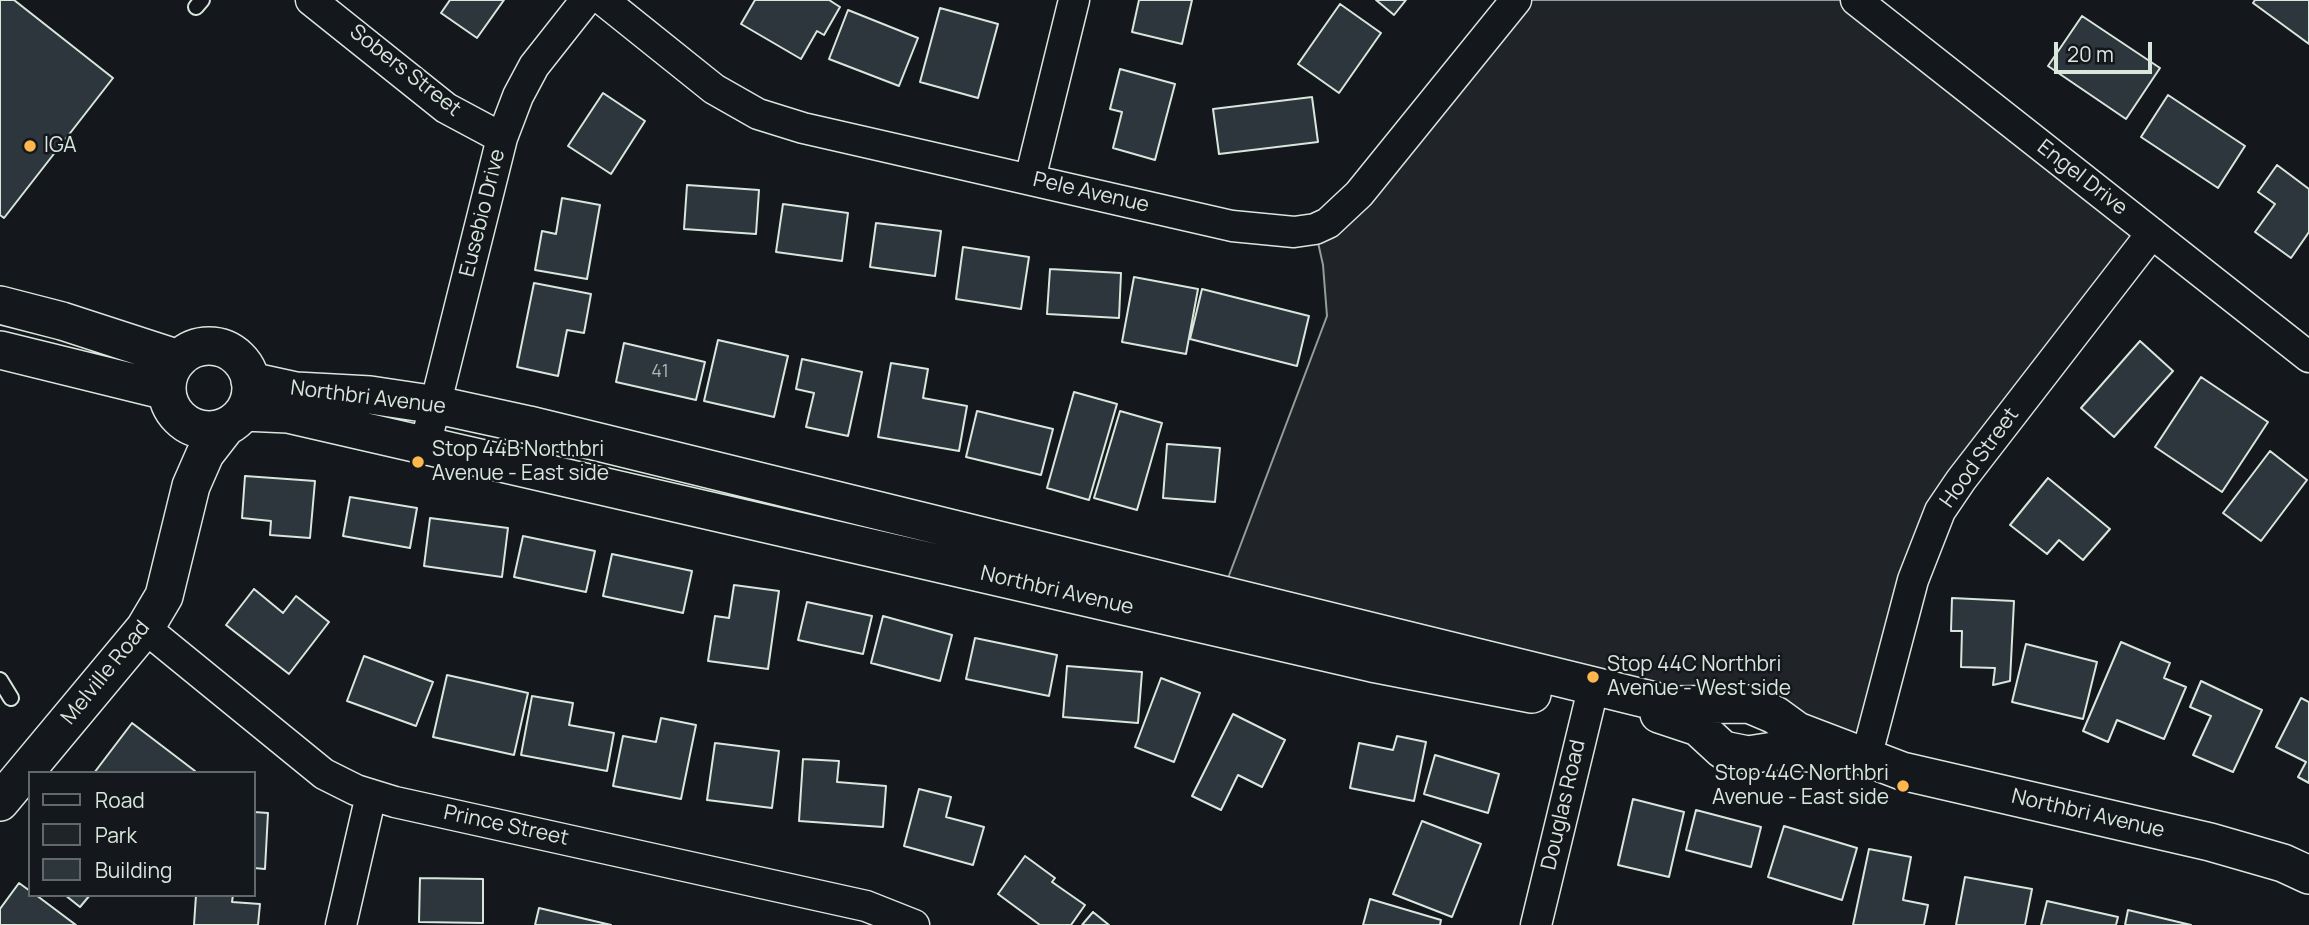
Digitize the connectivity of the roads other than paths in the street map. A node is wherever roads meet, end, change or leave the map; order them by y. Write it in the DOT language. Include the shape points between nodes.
graph roads {
  1 [pos="311,0"];
  2 [pos="586,0"];
  3 [pos="603,0"];
  4 [pos="1074,0"];
  5 [pos="1516,0"];
  6 [pos="1856,0"];
  7 [pos="502,138"];
  8 [pos="1030,179"];
  9 [pos="2152,233"];
  10 [pos="0,305"];
  11 [pos="0,350"];
  12 [pos="2309,357"];
  13 [pos="173,375"];
  14 [pos="437,405"];
  15 [pos="240,407"];
  16 [pos="187,424"];
  17 [pos="425,446"];
  18 [pos="191,486"];
  19 [pos="145,628"];
  20 [pos="0,680"];
  21 [pos="1591,695"];
  22 [pos="11,698"];
  23 [pos="1866,758"];
  24 [pos="371,795"];
  25 [pos="0,802"];
  26 [pos="2309,875"];
  27 [pos="341,925"];
  28 [pos="914,925"];
  29 [pos="1536,925"];
  1 -- 7 [label="street, Sobers Street" via="446,108"];
  2 -- 7 [label="street, Eusebio Drive" via="534,66"];
  3 -- 8 [label="street, Pele Avenue" via="713,89 758,114"];
  4 -- 8 [label="street"];
  5 -- 8 [label="street, Pele Avenue" via="1359,194 1315,229 1294,232 1232,226"];
  6 -- 9 [label="street, Engel Drive"];
  7 -- 14 [label="street, Eusebio Drive"];
  9 -- 12 [label="street, Engel Drive"];
  9 -- 23 [label="street, Hood Street" via="1940,511 1913,580"];
  10 -- 13 [label="street" via="62,321"];
  11 -- 13 [label="street"];
  13 -- 15 [label="street" via="202,346 228,350 246,369"];
  13 -- 16 [label="street" via="170,404"];
  14 -- 15 [label="street, Northbri Avenue" via="296,391"];
  14 -- 17 [label="street, Eusebio Drive"];
  14 -- 21 [label="street, Northbri Avenue"];
  15 -- 16 [label="street" via="206,430"];
  15 -- 17 [label="street, Northbri Avenue"];
  15 -- 18 [label="street, Melville Road" via="205,454"];
  16 -- 18 [label="street, Melville Road"];
  17 -- 21 [label="street, Northbri Avenue" via="1371,663"];
  18 -- 19 [label="street, Melville Road" via="164,596"];
  19 -- 24 [label="street, Prince Street" via="324,774"];
  19 -- 25 [label="street, Melville Road"];
  20 -- 22 [label="lane"];
  21 -- 23 [label="street, Northbri Avenue" via="1671,705 1749,704 1797,731"];
  21 -- 23 [label="street, Northbri Avenue" via="1672,716 1698,727 1723,750 1748,755 1811,751"];
  21 -- 29 [label="street, Douglas Road"];
  23 -- 26 [label="street, Northbri Avenue" via="1902,771 2210,842"];
  24 -- 27 [label="street"];
  24 -- 28 [label="street, Prince Street" via="866,906"];
}
